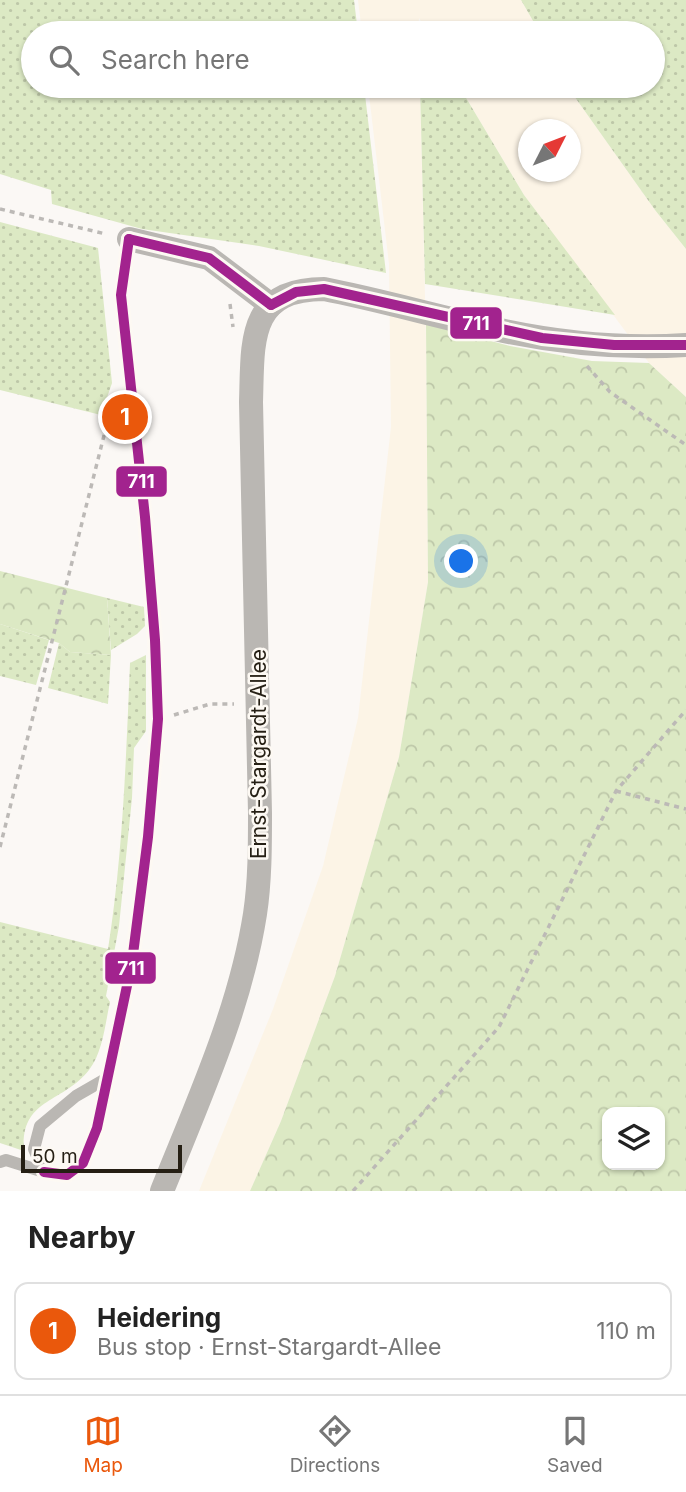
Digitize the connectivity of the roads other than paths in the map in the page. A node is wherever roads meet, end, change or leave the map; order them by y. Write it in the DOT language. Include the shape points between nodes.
graph roads {
  1 [pos="129,239"];
  2 [pos="271,305"];
  3 [pos="686,345"];
  4 [pos="109,1077"];
  5 [pos="0,1162"];
  6 [pos="44,1172"];
  7 [pos="162,1191"];
  1 -- 2 [label="street" via="209,258"];
  1 -- 4 [label="lane" via="121,295 145,517 158,719 132,962"];
  2 -- 3 [label="street" via="300,289 324,289 466,323 583,344"];
  2 -- 7 [label="street, Ernst-Stargardt-Allee" via="258,325 252,390 260,861 255,913 214,1061"];
  4 -- 6 [label="lane" via="83,1163 67,1175"];
  4 -- 6 [label="lane" via="76,1096 40,1126 34,1149"];
  5 -- 6 [label="lane"];
}
